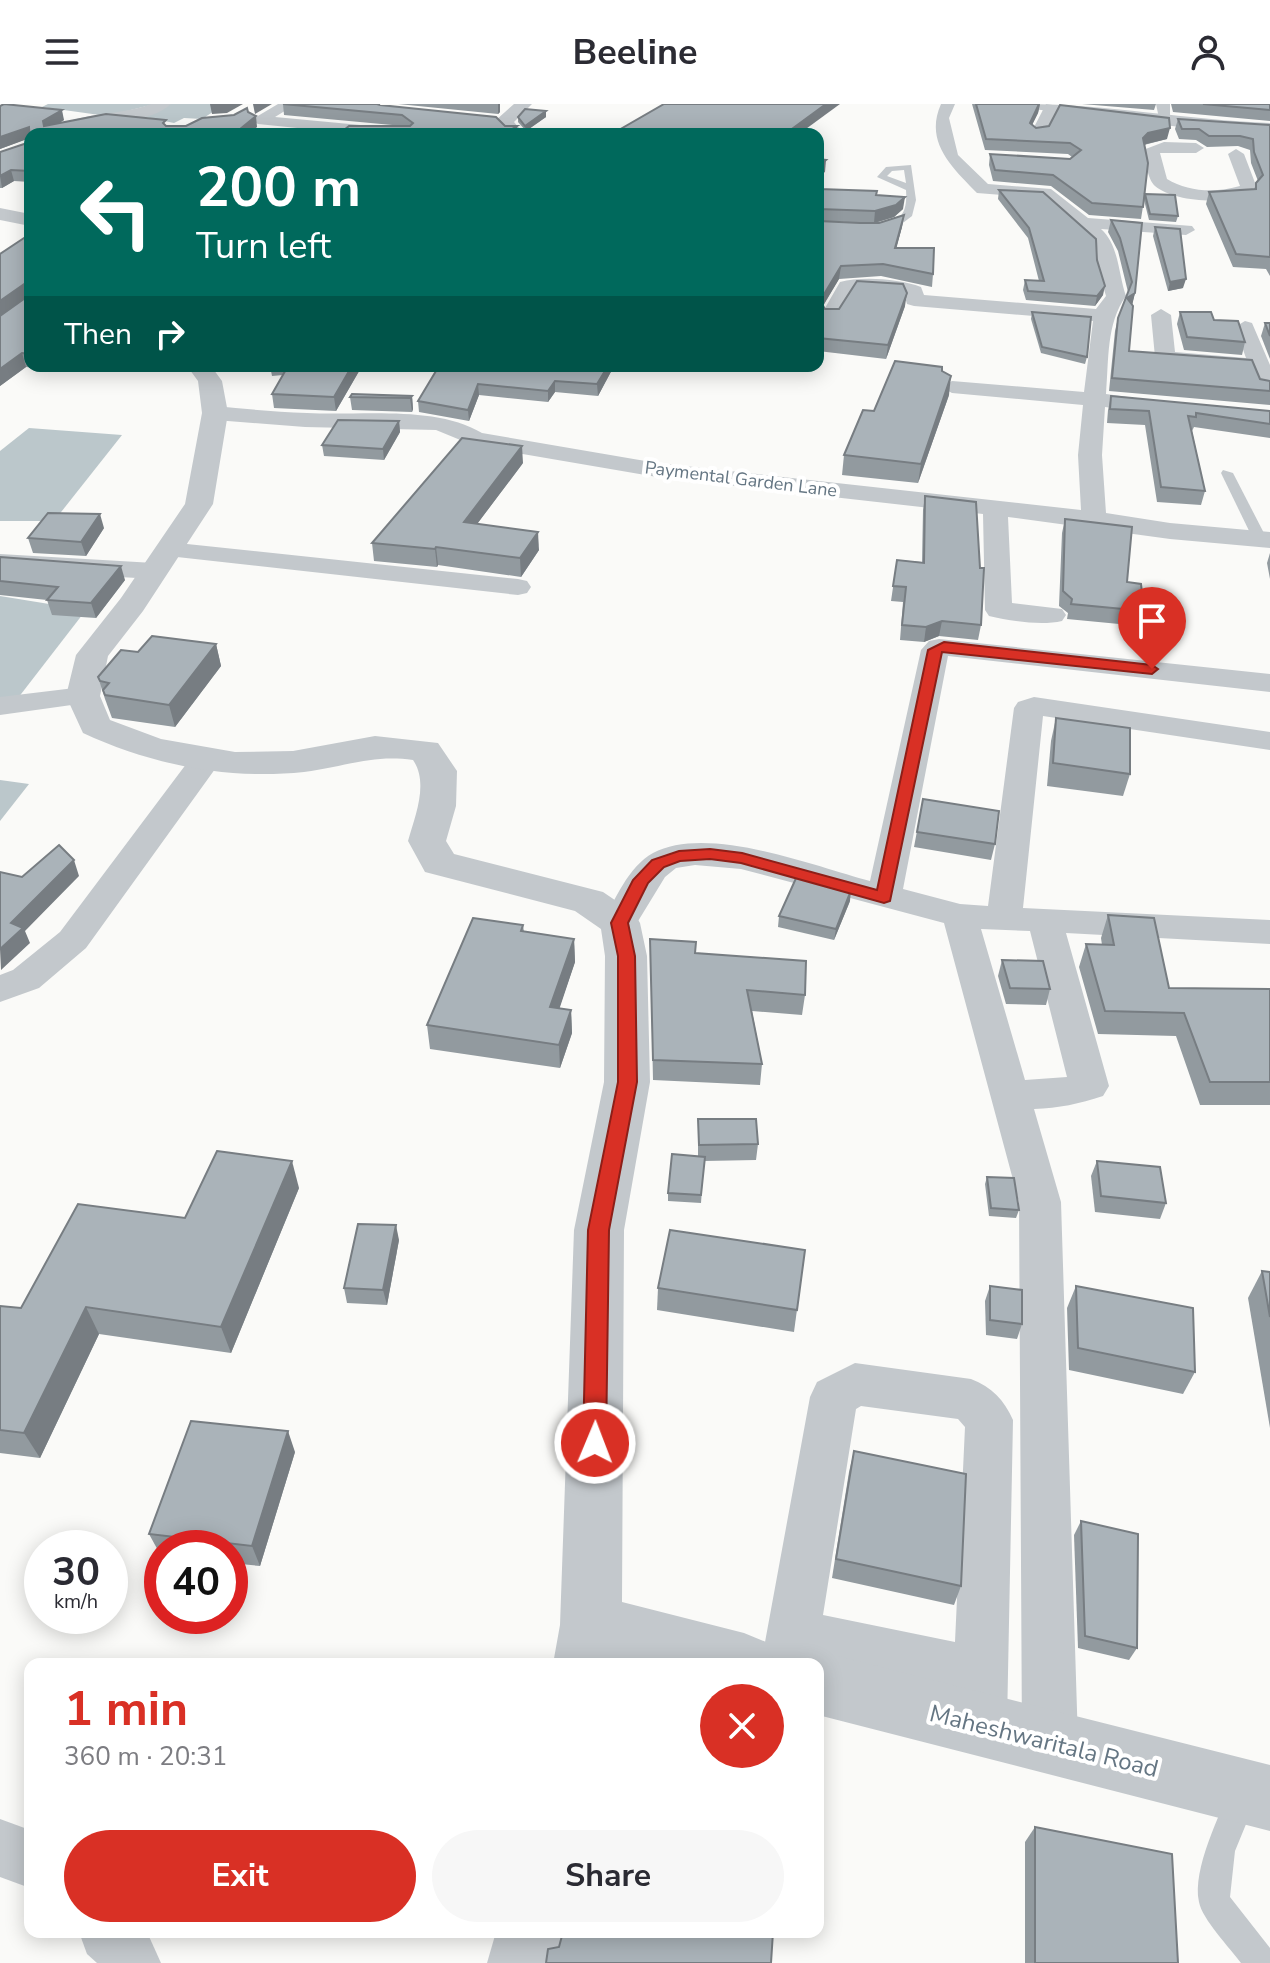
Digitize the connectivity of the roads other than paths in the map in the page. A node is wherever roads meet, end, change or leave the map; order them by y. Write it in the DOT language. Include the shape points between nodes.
graph roads {
  1 [pos="164,104"];
  2 [pos="258,104"];
  3 [pos="289,104"];
  4 [pos="524,104"];
  5 [pos="948,104"];
  6 [pos="1033,104"];
  7 [pos="1052,106"];
  8 [pos="1164,112"];
  9 [pos="240,115"];
  10 [pos="1192,123"];
  11 [pos="498,126"];
  12 [pos="70,128"];
  13 [pos="341,128"];
  14 [pos="1270,128"];
  15 [pos="1039,133"];
  16 [pos="1215,151"];
  17 [pos="950,156"];
  18 [pos="1259,156"];
  19 [pos="980,158"];
  20 [pos="897,193"];
  21 [pos="0,214"];
  22 [pos="24,219"];
  23 [pos="1083,223"];
  24 [pos="865,230"];
  25 [pos="1186,230"];
  26 [pos="1105,312"];
  27 [pos="1148,313"];
  28 [pos="831,315"];
  29 [pos="1186,317"];
  30 [pos="1245,327"];
  31 [pos="1259,365"];
  32 [pos="203,372"];
  33 [pos="952,387"];
  34 [pos="1270,393"];
  35 [pos="1096,399"];
  36 [pos="1143,404"];
  37 [pos="215,413"];
  38 [pos="1227,473"];
  39 [pos="995,508"];
  40 [pos="1094,519"];
  41 [pos="1265,540"];
  42 [pos="161,560"];
  43 [pos="0,562"];
  44 [pos="518,587"];
  45 [pos="1052,615"];
  46 [pos="1270,683"];
  47 [pos="83,696"];
  48 [pos="0,706"];
  49 [pos="1270,741"];
  50 [pos="207,758"];
  51 [pos="884,897"];
  52 [pos="960,916"];
  53 [pos="1004,918"];
  54 [pos="1045,920"];
  55 [pos="620,923"];
  56 [pos="1270,932"];
  57 [pos="0,989"];
  58 [pos="1010,1095"];
  59 [pos="588,1645"];
  60 [pos="739,1658"];
  61 [pos="787,1658"];
  62 [pos="824,1669"];
  63 [pos="980,1699"];
  64 [pos="1050,1742"];
  65 [pos="1257,1795"];
  66 [pos="0,1848"];
  67 [pos="24,1857"];
  68 [pos="116,1938"];
  69 [pos="529,1938"];
  70 [pos="130,1963"];
  71 [pos="523,1963"];
  72 [pos="1261,1963"];
  1 -- 12 [label="street" via="137,116 87,120"];
  2 -- 9 [label="street"];
  3 -- 13 [label="street" via="258,120"];
  4 -- 11 [label="street"];
  5 -- 17 [label="street" via="942,118"];
  6 -- 7 [label="street"];
  7 -- 8 [label="street"];
  7 -- 15 [label="street"];
  8 -- 10 [label="street"];
  10 -- 14 [label="street"];
  10 -- 16 [label="street" via="1189,144"];
  16 -- 16 [label="street" via="1164,147 1151,150 1159,181 1178,190 1249,188"];
  16 -- 18 [label="street"];
  17 -- 19 [label="street"];
  17 -- 23 [label="street" via="983,189 1051,195"];
  20 -- 24 [label="lane" via="910,188 910,214 890,228"];
  21 -- 22 [label="street"];
  23 -- 25 [label="street"];
  23 -- 26 [label="street" via="1113,248 1107,269 1116,296"];
  26 -- 27 [label="street"];
  26 -- 28 [label="street" via="922,301 914,300 909,289 854,285 847,286"];
  26 -- 35 [label="street"];
  27 -- 29 [label="street"];
  27 -- 31 [label="street" via="1165,357"];
  30 -- 31 [label="street"];
  31 -- 34 [label="street"];
  32 -- 37 [label="street"];
  33 -- 35 [label="street"];
  35 -- 36 [label="street"];
  35 -- 40 [label="street" via="1090,455"];
  37 -- 39 [label="street, Paymental Garden Lane" via="436,423 475,439 657,470"];
  37 -- 42 [label="street" via="199,504"];
  38 -- 41 [label="lane"];
  39 -- 40 [label="street, Paymental Garden Lane"];
  39 -- 45 [label="street" via="999,610"];
  40 -- 41 [label="street, Paymental Garden Lane"];
  42 -- 43 [label="street"];
  42 -- 44 [label="street"];
  42 -- 47 [label="street" via="92,655"];
  46 -- 51 [label="street" via="939,647"];
  47 -- 48 [label="street"];
  47 -- 50 [label="street" via="95,726 129,743"];
  49 -- 53 [label="street" via="1031,707"];
  50 -- 55 [label="street" via="264,764 323,759 359,749 425,751 439,771 427,841 439,863 589,901"];
  50 -- 57 [label="street" via="73,940 26,979"];
  51 -- 52 [label="street"];
  51 -- 55 [label="street" via="742,858 679,856 658,863 641,880"];
  52 -- 53 [label="street"];
  52 -- 58 [label="street"];
  53 -- 54 [label="street"];
  54 -- 56 [label="street"];
  54 -- 58 [label="street" via="1089,1086 1064,1093"];
  55 -- 59 [label="street" via="626,956 627,1082 599,1230"];
  58 -- 64 [label="street" via="1040,1202"];
  59 -- 60 [label="street, Maheshwaritala Road"];
  61 -- 63 [label="street" via="834,1397 855,1384 971,1400 989,1420"];
  62 -- 63 [label="street, Maheshwaritala Road"];
  63 -- 64 [label="street, Maheshwaritala Road"];
  64 -- 65 [label="street, Maheshwaritala Road"];
  65 -- 72 [label="lane" via="1220,1851 1214,1901"];
  66 -- 67 [label="street"];
  68 -- 70 [label="street"];
  69 -- 71 [label="street"];
}
